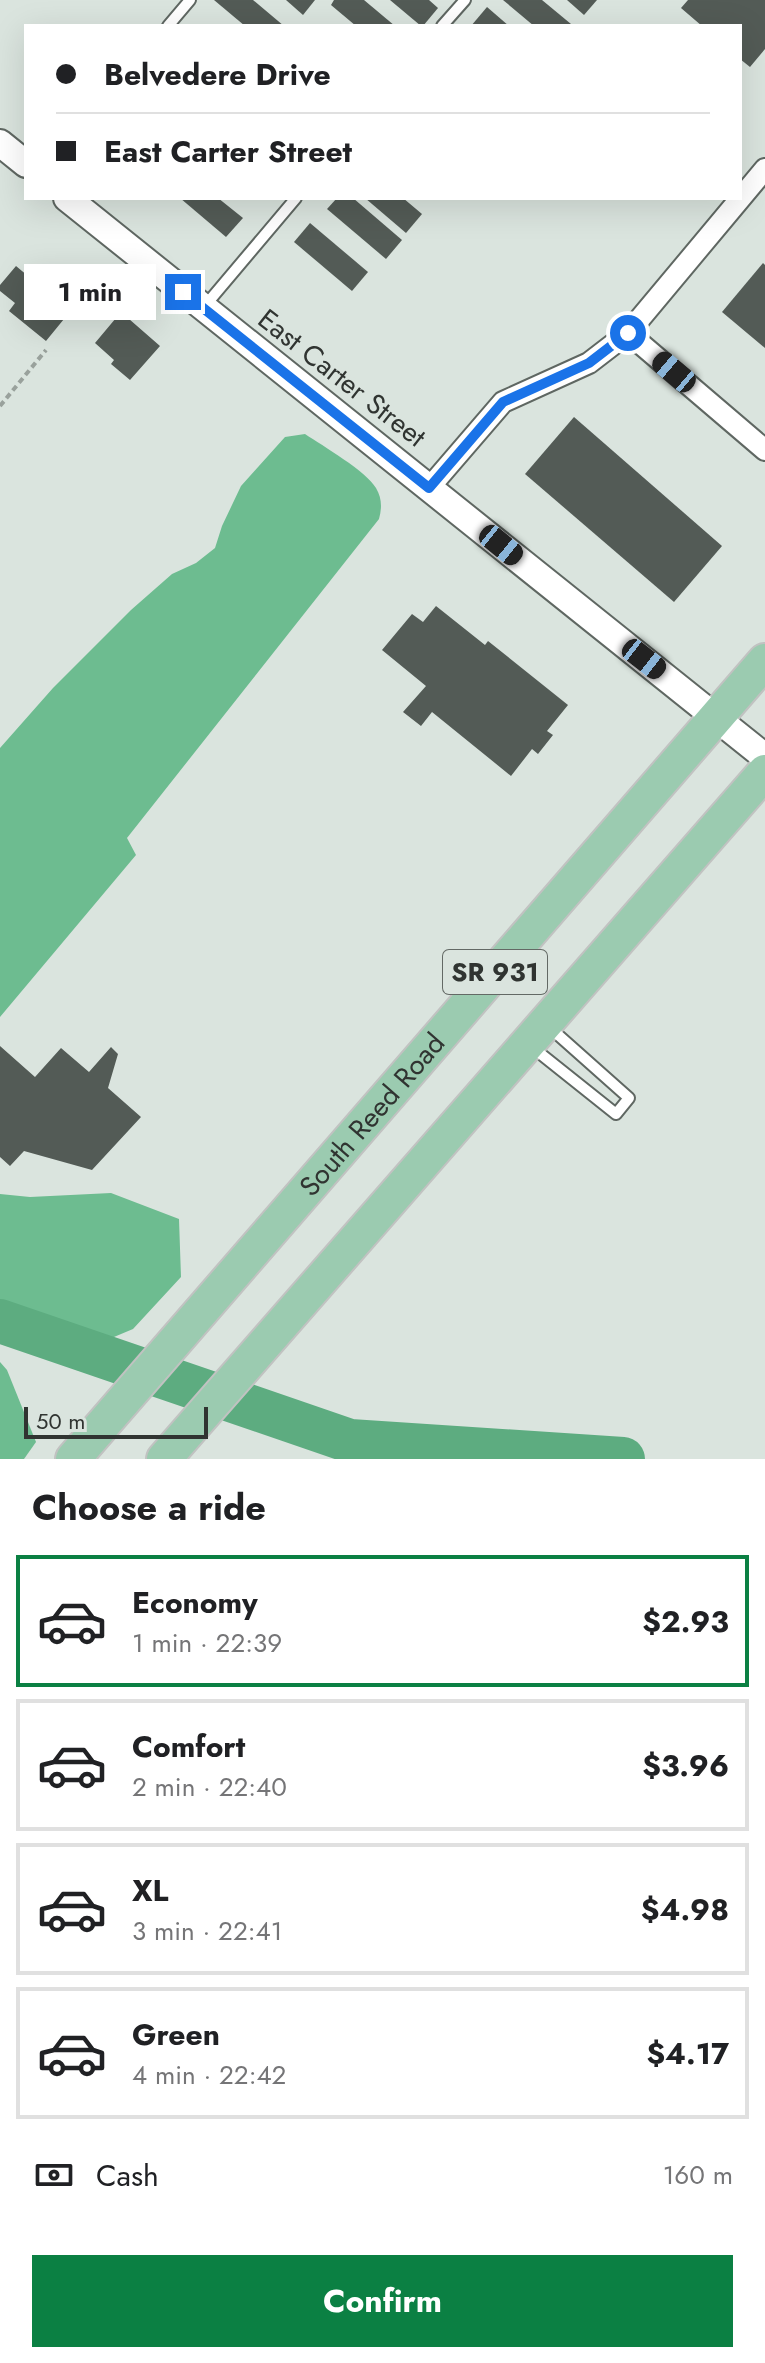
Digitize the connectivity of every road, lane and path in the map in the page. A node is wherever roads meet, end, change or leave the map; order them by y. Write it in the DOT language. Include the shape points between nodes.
graph roads {
  1 [pos="190,0"];
  2 [pos="465,0"];
  3 [pos="170,24"];
  4 [pos="444,24"];
  5 [pos="0,143"];
  6 [pos="24,162"];
  7 [pos="765,169"];
  8 [pos="742,197"];
  9 [pos="69,200"];
  10 [pos="294,200"];
  11 [pos="739,200"];
  12 [pos="203,308"];
  13 [pos="628,333"];
  14 [pos="46,350"];
  15 [pos="0,406"];
  16 [pos="765,450"];
  17 [pos="429,488"];
  18 [pos="765,661"];
  19 [pos="716,717"];
  20 [pos="765,757"];
  21 [pos="765,772"];
  22 [pos="536,1034"];
  23 [pos="73,1459"];
  24 [pos="164,1459"];
  1 -- 3 [label="lane"];
  2 -- 4 [label="lane"];
  5 -- 6 [label="street"];
  7 -- 8 [label="street"];
  9 -- 12 [label="street, East Carter Street"];
  10 -- 12 [label="lane"];
  11 -- 13 [label="street"];
  12 -- 17 [label="street, East Carter Street"];
  13 -- 16 [label="street"];
  13 -- 17 [label="street" via="589,363 503,402"];
  14 -- 15 [label="path"];
  17 -- 19 [label="street, East Carter Street"];
  18 -- 19 [label="main road, South Reed Road / SR 931"];
  19 -- 20 [label="street, East Carter Street"];
  19 -- 23 [label="main road, South Reed Road / SR 931"];
  21 -- 22 [label="main road, SR 931"];
  22 -- 22 [label="lane" via="616,1114 629,1098"];
  22 -- 24 [label="main road, SR 931"];
}
